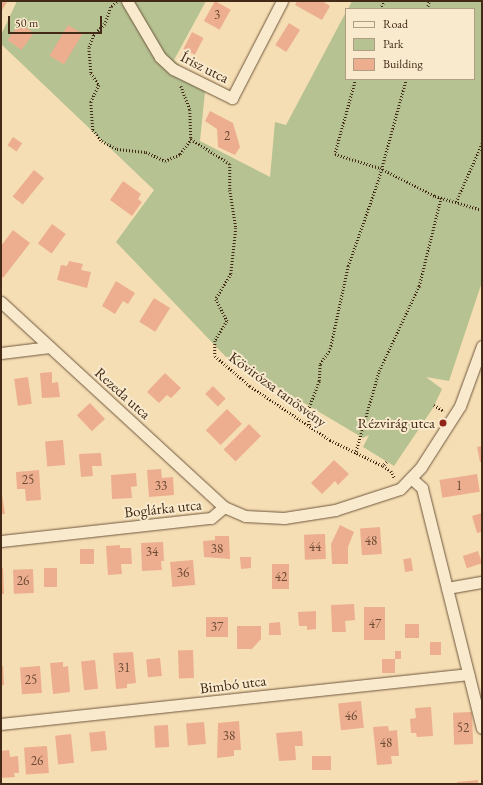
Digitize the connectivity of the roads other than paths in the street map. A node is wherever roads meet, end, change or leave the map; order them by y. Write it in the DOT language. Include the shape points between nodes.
graph roads {
  1 [pos="127,1"];
  2 [pos="282,1"];
  3 [pos="1,302"];
  4 [pos="482,346"];
  5 [pos="50,347"];
  6 [pos="1,353"];
  7 [pos="411,478"];
  8 [pos="224,507"];
  9 [pos="1,541"];
  10 [pos="482,582"];
  11 [pos="447,588"];
  12 [pos="468,674"];
  13 [pos="1,724"];
  14 [pos="482,728"];
  1 -- 2 [label="street, Írisz utca" via="160,57 173,70 232,98"];
  3 -- 5 [label="street, Rezeda utca"];
  4 -- 7 [label="street, Boglárka utca" via="460,406 421,467"];
  5 -- 6 [label="street"];
  5 -- 8 [label="street, Rezeda utca"];
  7 -- 8 [label="street, Boglárka utca" via="400,489 334,510 284,518 245,516"];
  7 -- 11 [label="street" via="422,488"];
  8 -- 9 [label="street, Boglárka utca" via="211,518"];
  10 -- 11 [label="street"];
  11 -- 12 [label="street"];
  12 -- 13 [label="street, Bimbó utca"];
  12 -- 14 [label="street"];
}
